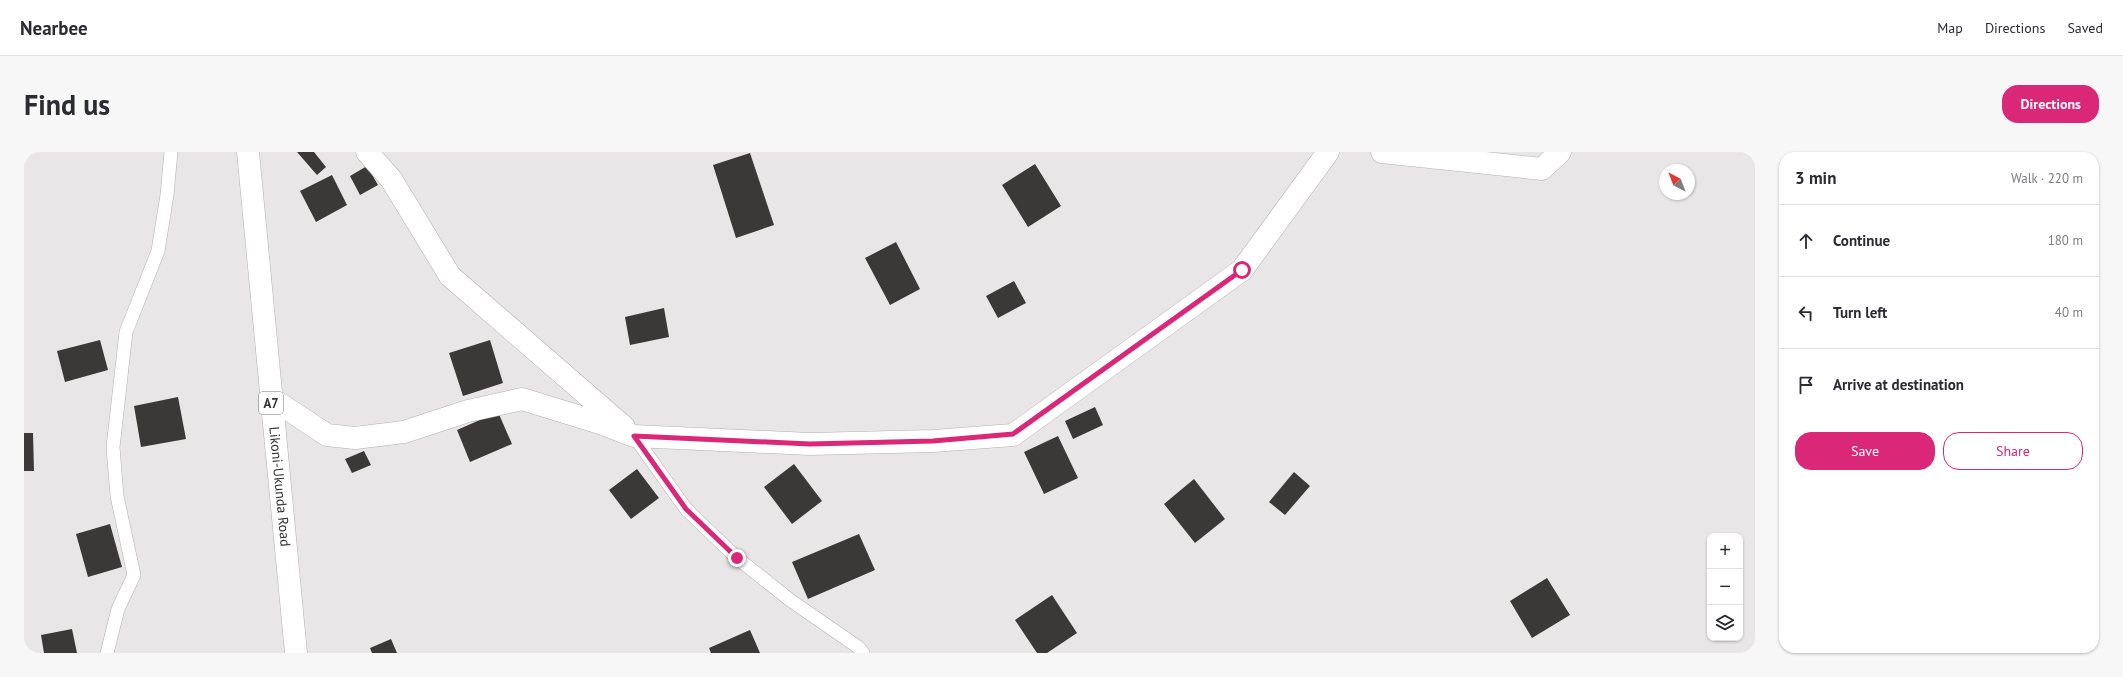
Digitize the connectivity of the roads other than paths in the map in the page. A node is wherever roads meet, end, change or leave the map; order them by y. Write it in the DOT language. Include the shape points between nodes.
graph roads {
  1 [pos="170,152"];
  2 [pos="248,152"];
  3 [pos="367,152"];
  4 [pos="1328,152"];
  5 [pos="1382,152"];
  6 [pos="1560,152"];
  7 [pos="270,398"];
  8 [pos="634,436"];
  9 [pos="107,653"];
  10 [pos="296,653"];
  11 [pos="863,653"];
  1 -- 9 [label="lane" via="167,196 158,251 126,332 113,448 117,496 134,575 118,609"];
  2 -- 7 [label="main road, Likoni-Ukunda Road / A7"];
  3 -- 8 [label="main road" via="391,179 450,276"];
  4 -- 8 [label="main road" via="1242,270 1013,434 933,441 810,444"];
  5 -- 6 [label="main road" via="1542,169"];
  7 -- 8 [label="main road" via="327,435 355,438 404,432 468,411 522,399"];
  7 -- 10 [label="main road, Likoni-Ukunda Road / A7"];
  8 -- 11 [label="lane" via="686,509 737,558"];
}
